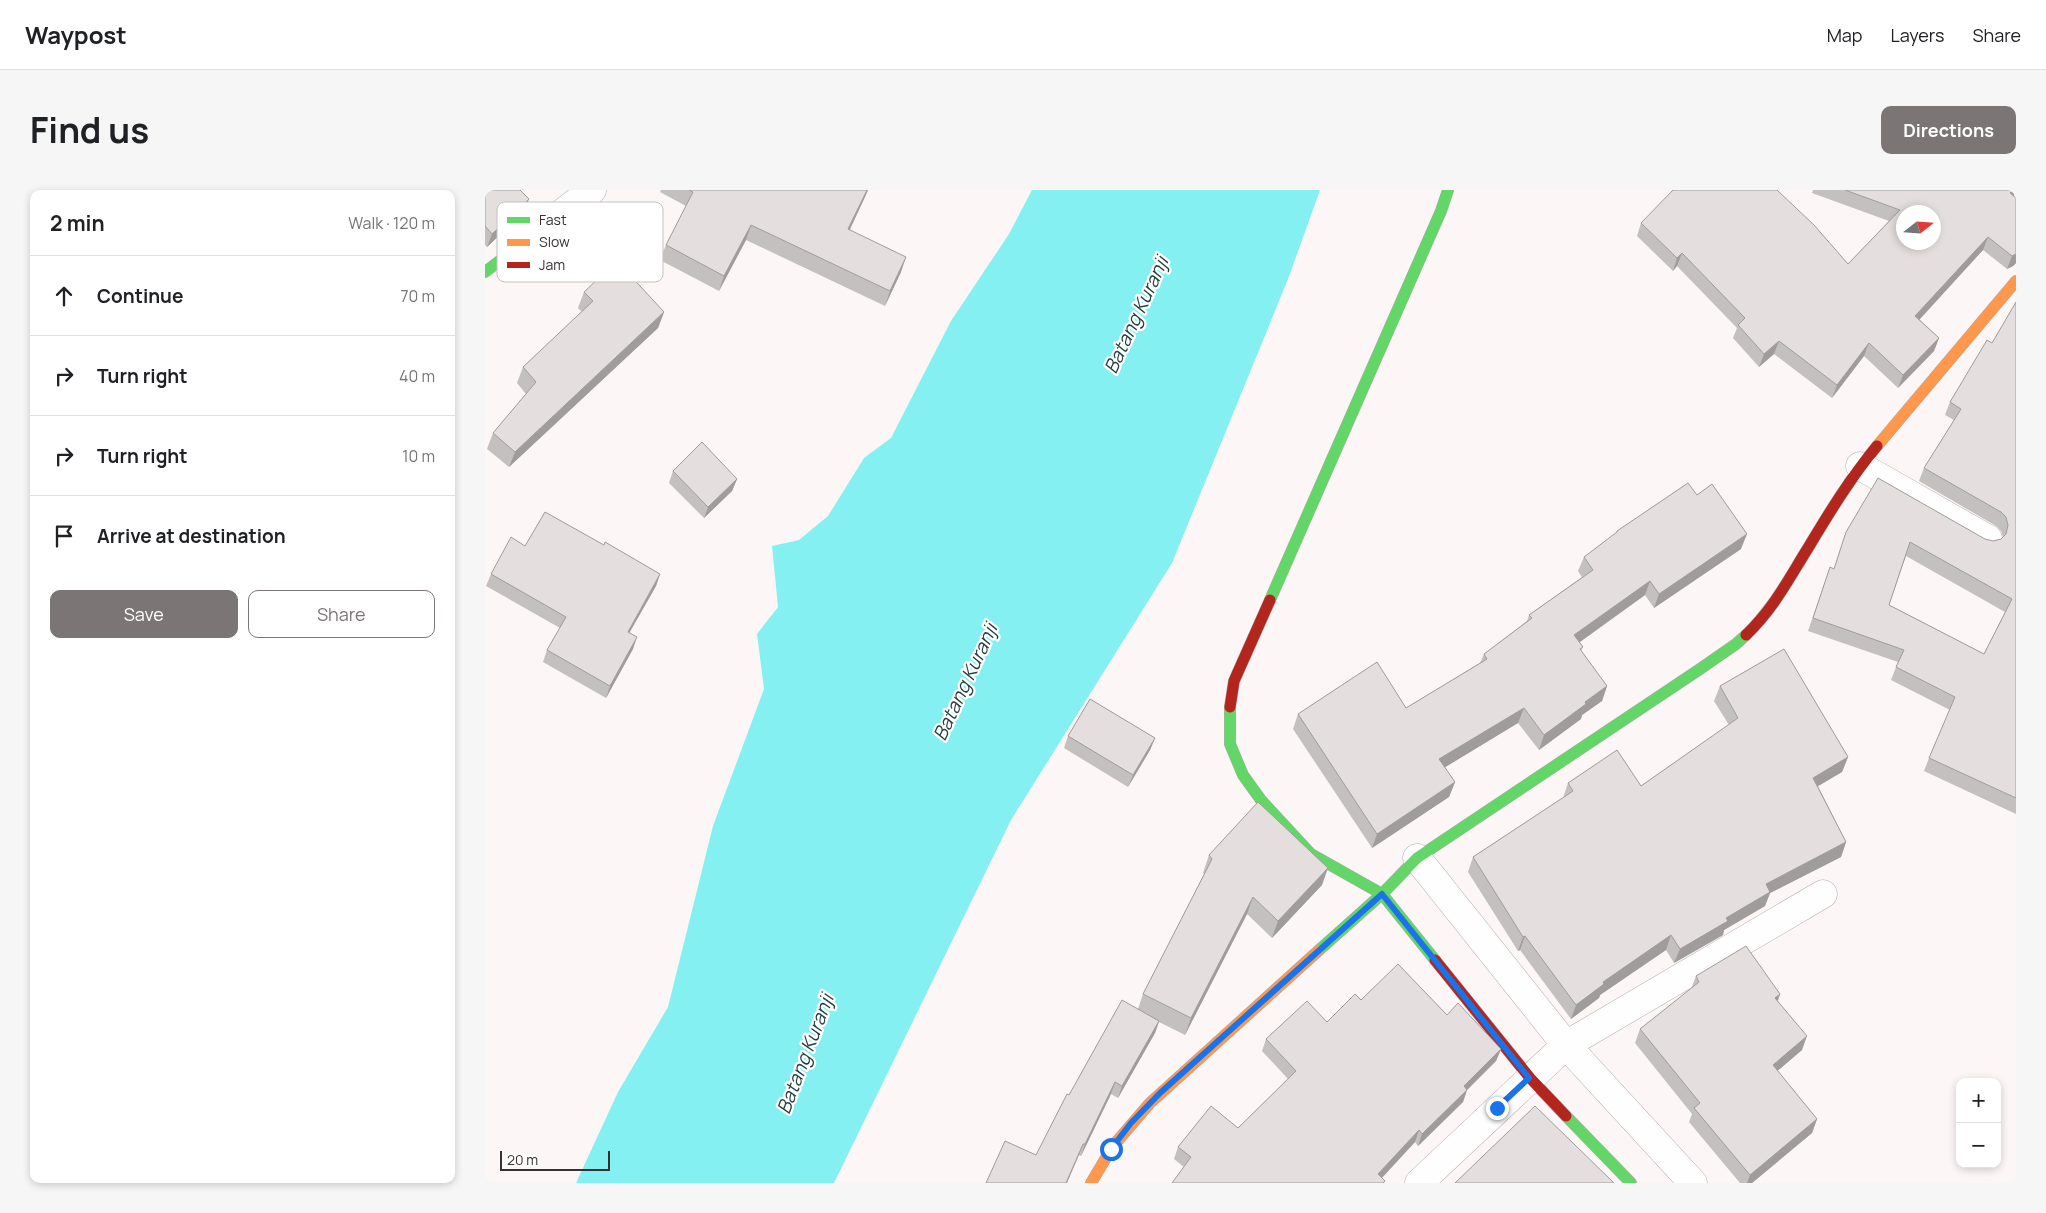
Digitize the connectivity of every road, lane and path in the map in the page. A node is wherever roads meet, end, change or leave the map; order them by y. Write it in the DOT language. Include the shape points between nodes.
graph roads {
  1 [pos="592,190"];
  2 [pos="1448,190"];
  3 [pos="576,202"];
  4 [pos="2016,281"];
  5 [pos="1860,466"];
  6 [pos="1988,540"];
  7 [pos="1417,858"];
  8 [pos="1382,894"];
  9 [pos="1823,894"];
  10 [pos="1566,1045"];
  11 [pos="1529,1078"];
  12 [pos="1091,1183"];
  13 [pos="1419,1183"];
  14 [pos="1631,1183"];
  15 [pos="1693,1183"];
  1 -- 3 [label="street"];
  2 -- 8 [label="street" via="1234,681 1229,718 1230,744 1243,775 1261,800 1311,854"];
  4 -- 5 [label="street"];
  5 -- 6 [label="street"];
  5 -- 7 [label="street" via="1784,590 1764,617 1736,644"];
  7 -- 8 [label="street"];
  7 -- 10 [label="street"];
  8 -- 11 [label="street"];
  8 -- 12 [label="street" via="1160,1093 1111,1149"];
  9 -- 10 [label="street"];
  10 -- 11 [label="street"];
  10 -- 15 [label="street"];
  11 -- 13 [label="street"];
  11 -- 14 [label="street"];
}
